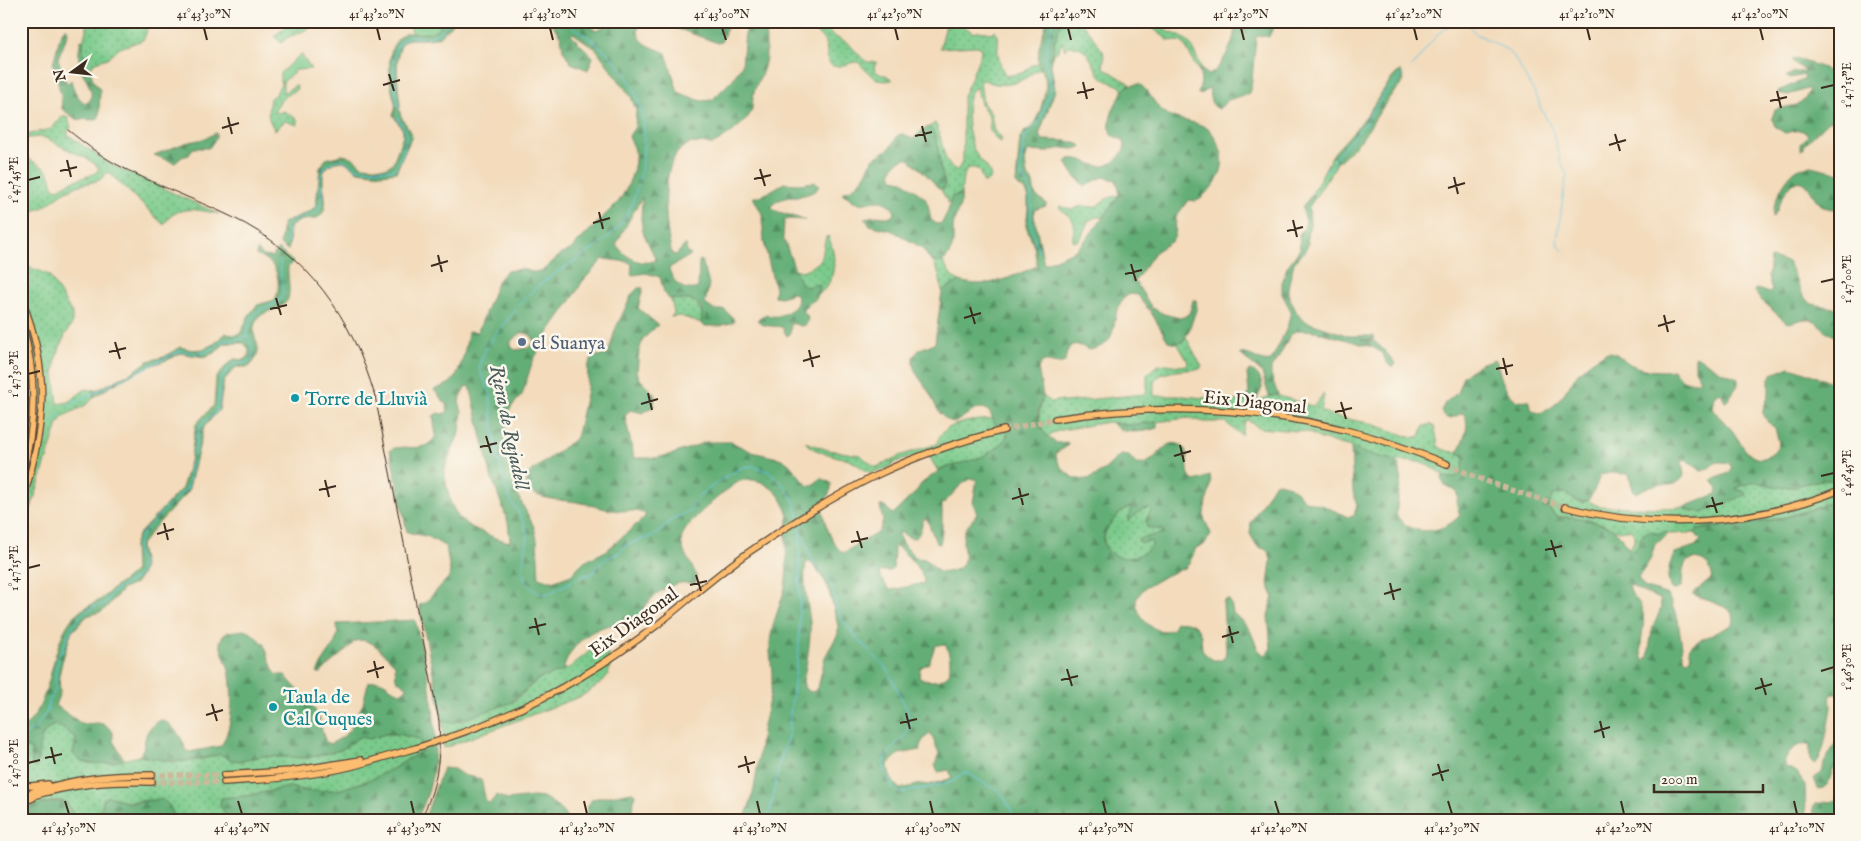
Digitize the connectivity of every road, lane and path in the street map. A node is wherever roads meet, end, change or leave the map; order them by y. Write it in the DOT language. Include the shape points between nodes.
graph roads {
  1 [pos="21,298"];
  2 [pos="21,321"];
  3 [pos="1055,419"];
  4 [pos="1004,430"];
  5 [pos="1447,464"];
  6 [pos="21,477"];
  7 [pos="1840,490"];
  8 [pos="21,505"];
  9 [pos="1565,507"];
  10 [pos="373,759"];
  11 [pos="152,775"];
  12 [pos="224,775"];
  13 [pos="62,782"];
  14 [pos="152,782"];
  15 [pos="224,782"];
  16 [pos="21,785"];
  17 [pos="21,800"];
  1 -- 8 [label="highway" via="35,338 43,394 37,452"];
  2 -- 6 [label="highway" via="31,362 34,395 28,450"];
  3 -- 5 [label="highway, Eix Diagonal" via="1097,412 1163,408 1250,412 1351,431"];
  4 -- 10 [label="highway, Eix Diagonal, bridge" via="939,450 880,474 812,510 747,553 656,626 602,664 526,706 447,738"];
  7 -- 9 [label="highway" via="1766,512 1690,522 1632,520"];
  10 -- 12 [label="highway, Eix Diagonal" via="291,771"];
  10 -- 15 [label="highway, Eix Diagonal" via="306,774"];
  11 -- 13 [label="highway" via="104,776"];
  13 -- 16 [label="highway"];
  13 -- 17 [label="highway"];
  14 -- 17 [label="highway" via="99,782"];
}
